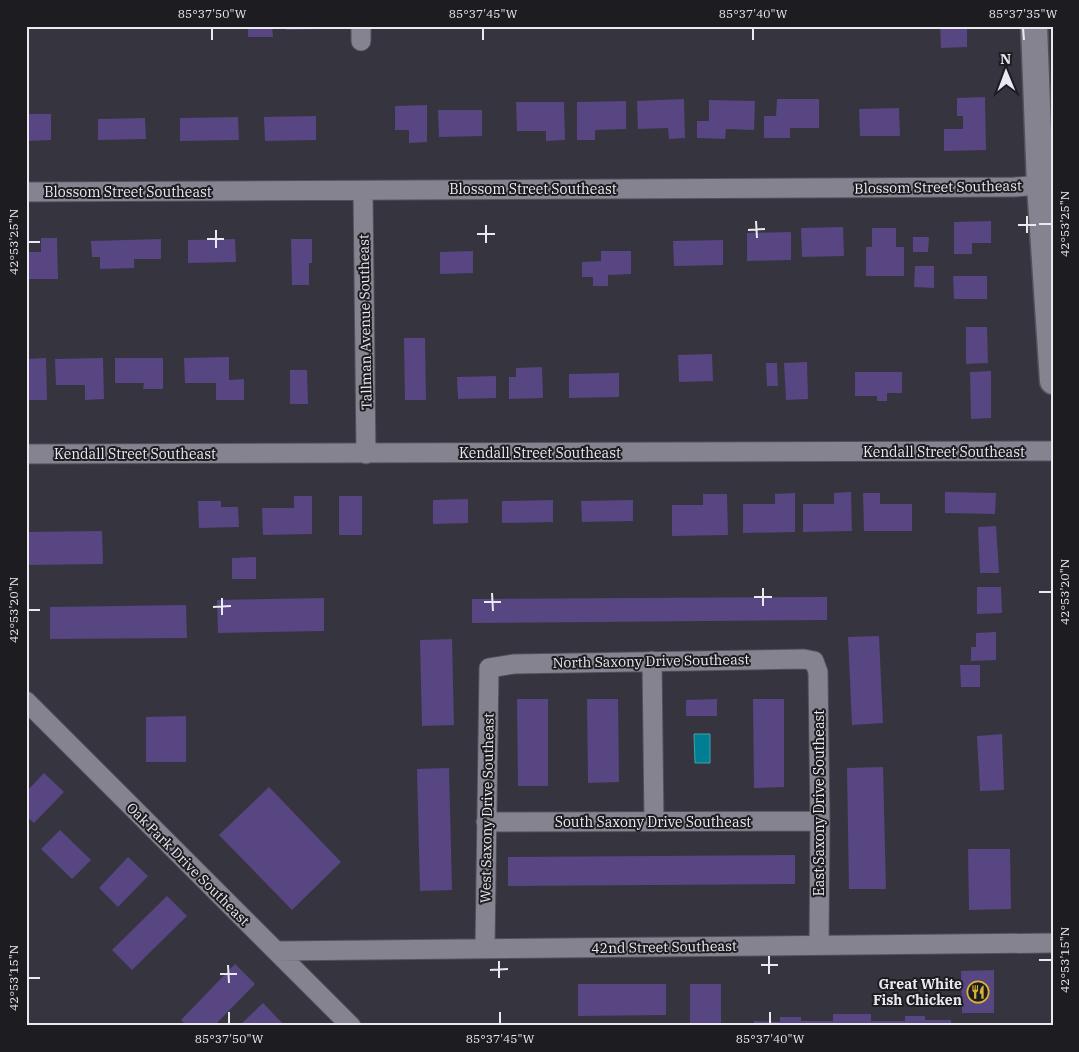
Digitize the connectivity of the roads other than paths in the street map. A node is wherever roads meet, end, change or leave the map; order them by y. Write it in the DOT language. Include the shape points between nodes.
graph roads {
  1 [pos="1034,26"];
  2 [pos="1040,185"];
  3 [pos="363,191"];
  4 [pos="26,192"];
  5 [pos="1053,381"];
  6 [pos="1053,451"];
  7 [pos="26,454"];
  8 [pos="366,454"];
  9 [pos="652,661"];
  10 [pos="814,661"];
  11 [pos="489,668"];
  12 [pos="26,701"];
  13 [pos="820,821"];
  14 [pos="486,822"];
  15 [pos="654,822"];
  16 [pos="1053,943"];
  17 [pos="819,945"];
  18 [pos="485,948"];
  19 [pos="276,951"];
  20 [pos="351,1026"];
  1 -- 2 [label="main road"];
  2 -- 3 [label="street, Blossom Street Southeast" via="1014,188"];
  2 -- 5 [label="main road"];
  3 -- 4 [label="street, Blossom Street Southeast"];
  3 -- 8 [label="street, Tallman Avenue Southeast"];
  6 -- 8 [label="street, Kendall Street Southeast"];
  7 -- 8 [label="street, Kendall Street Southeast"];
  9 -- 10 [label="street, North Saxony Drive Southeast" via="804,658"];
  9 -- 11 [label="street, North Saxony Drive Southeast" via="514,664"];
  9 -- 15 [label="street"];
  10 -- 13 [label="street, East Saxony Drive Southeast" via="818,672"];
  11 -- 14 [label="street, West Saxony Drive Southeast"];
  12 -- 19 [label="street, Oak Park Drive Southeast"];
  13 -- 15 [label="street, South Saxony Drive Southeast"];
  13 -- 17 [label="street, East Saxony Drive Southeast"];
  14 -- 15 [label="street, South Saxony Drive Southeast"];
  14 -- 18 [label="street, West Saxony Drive Southeast"];
  16 -- 17 [label="street, 42nd Street Southeast"];
  17 -- 18 [label="street, 42nd Street Southeast"];
  18 -- 19 [label="street, 42nd Street Southeast"];
  19 -- 20 [label="street, Oak Park Drive Southeast"];
}
